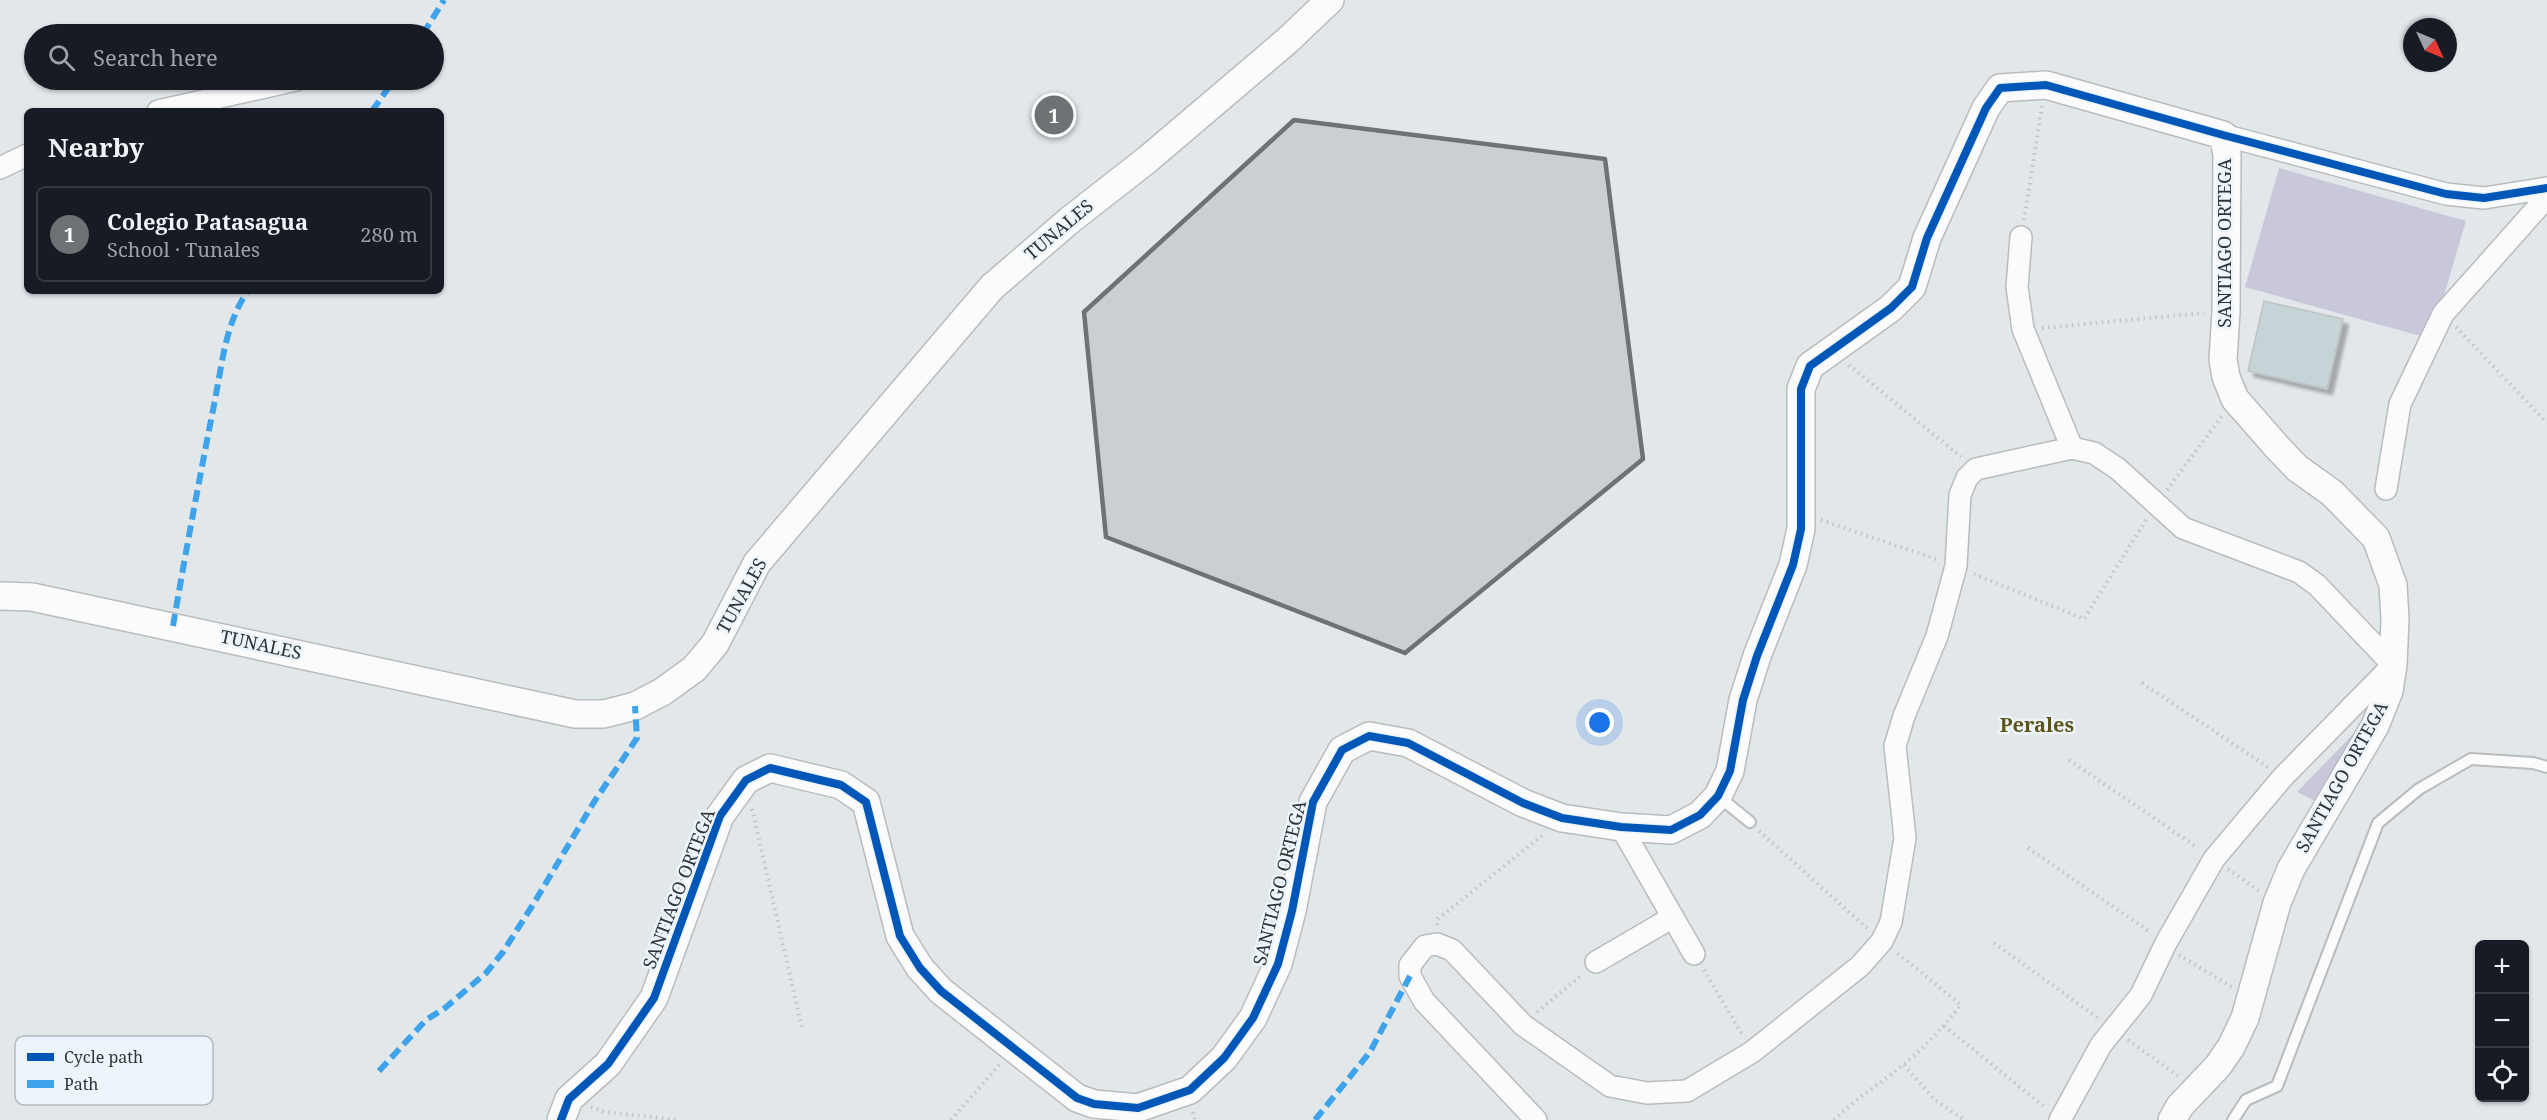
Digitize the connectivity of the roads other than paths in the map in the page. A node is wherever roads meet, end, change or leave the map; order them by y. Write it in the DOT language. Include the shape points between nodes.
graph roads {
  1 [pos="1330,0"];
  2 [pos="251,90"];
  3 [pos="171,108"];
  4 [pos="2223,135"];
  5 [pos="24,156"];
  6 [pos="0,168"];
  7 [pos="2547,188"];
  8 [pos="2547,197"];
  9 [pos="2021,237"];
  10 [pos="2072,448"];
  11 [pos="2386,489"];
  12 [pos="0,596"];
  13 [pos="2393,665"];
  14 [pos="2547,767"];
  15 [pos="1718,796"];
  16 [pos="1750,822"];
  17 [pos="1621,827"];
  18 [pos="1673,916"];
  19 [pos="1694,954"];
  20 [pos="1596,962"];
  21 [pos="565,1109"];
  22 [pos="1536,1120"];
  23 [pos="2060,1120"];
  24 [pos="2172,1120"];
  25 [pos="2233,1120"];
  1 -- 12 [label="street, TUNALES" via="1288,40 992,287 757,563 715,644 694,669 635,706 604,714 575,714 32,597"];
  2 -- 3 [label="street"];
  4 -- 7 [label="street" via="2446,194 2484,198"];
  4 -- 13 [label="street, SANTIAGO ORTEGA" via="2227,154 2223,360 2226,377 2235,399 2297,468 2332,493 2376,538 2393,585"];
  4 -- 15 [label="street, SANTIAGO ORTEGA" via="2046,85 2000,88 1986,108 1927,238 1912,287 1892,308 1810,366 1800,389 1801,529 1793,565 1743,700 1730,771"];
  5 -- 6 [label="street"];
  8 -- 11 [label="street" via="2443,314 2400,404"];
  9 -- 10 [label="street" via="2017,287 2023,329"];
  10 -- 13 [label="street" via="2094,453 2118,469 2183,528 2299,572 2317,585"];
  10 -- 22 [label="street" via="1976,469 1967,478 1960,495 1956,566 1937,636 1895,746 1905,838 1891,922 1882,941 1860,966 1752,1052 1687,1091 1647,1093 1610,1086 1523,1025 1452,950 1437,944 1425,946 1414,956 1410,976 1424,1001"];
  13 -- 23 [label="street" via="2283,777 2214,859 2141,995 2101,1045"];
  13 -- 24 [label="street, SANTIAGO ORTEGA" via="2389,691 2374,726 2291,869 2277,903 2245,1018 2231,1047"];
  14 -- 25 [label="lane" via="2471,759 2419,789 2378,823 2277,1086 2246,1100"];
  15 -- 16 [label="lane"];
  15 -- 17 [label="street, SANTIAGO ORTEGA" via="1700,815 1671,830"];
  17 -- 18 [label="street"];
  17 -- 21 [label="street, SANTIAGO ORTEGA" via="1562,818 1522,803 1408,743 1369,736 1342,750 1312,802 1278,964 1253,1018 1224,1058 1190,1090 1138,1108 1094,1104 1077,1098 941,991 920,968 900,936 866,802 841,785 770,768 746,780 720,816 654,998 608,1064"];
  18 -- 19 [label="street"];
  18 -- 20 [label="street"];
}
